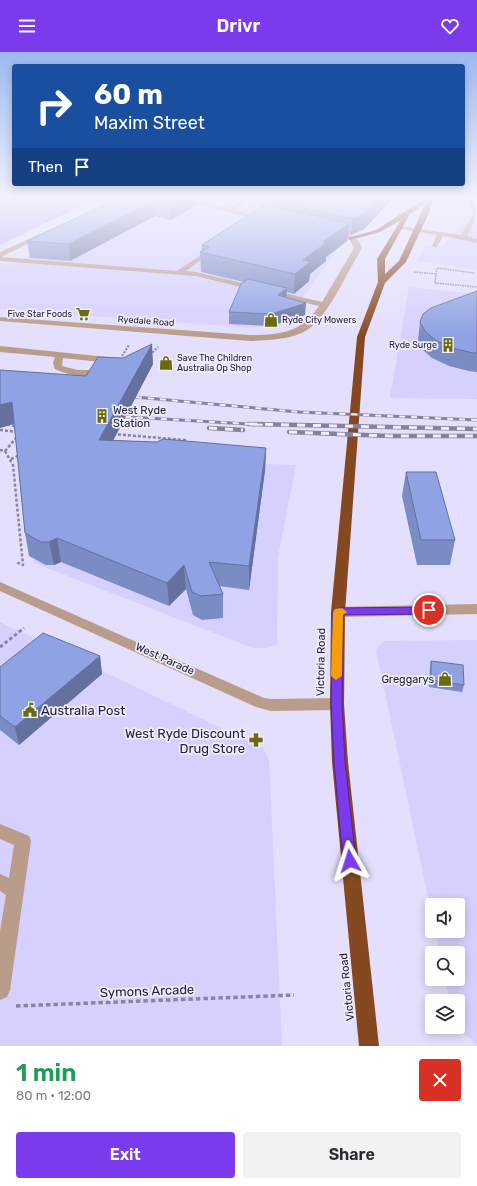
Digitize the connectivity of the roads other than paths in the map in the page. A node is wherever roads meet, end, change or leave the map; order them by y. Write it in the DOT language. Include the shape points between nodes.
graph roads {
  1 [pos="24,244"];
  2 [pos="221,244"];
  3 [pos="358,244"];
  4 [pos="389,244"];
  5 [pos="410,244"];
  6 [pos="0,255"];
  7 [pos="0,259"];
  8 [pos="179,273"];
  9 [pos="382,282"];
  10 [pos="323,305"];
  11 [pos="0,319"];
  12 [pos="0,349"];
  13 [pos="60,355"];
  14 [pos="0,586"];
  15 [pos="477,609"];
  16 [pos="338,612"];
  17 [pos="337,704"];
  18 [pos="0,831"];
  19 [pos="0,882"];
  20 [pos="16,891"];
  21 [pos="0,990"];
  22 [pos="369,1046"];
  1 -- 6 [label="street"];
  2 -- 8 [label="street"];
  3 -- 10 [label="street"];
  4 -- 9 [label="highway, Victoria Road" via="381,259"];
  5 -- 9 [label="highway, Victoria Road" via="402,262"];
  7 -- 8 [label="street"];
  8 -- 10 [label="street" via="196,274"];
  9 -- 16 [label="highway, Victoria Road" via="366,320 360,344"];
  10 -- 11 [label="street, Ryedale Road" via="308,325 291,332 250,338"];
  12 -- 13 [label="street"];
  13 -- 13 [label="street" via="69,356 107,360 93,373 73,372 58,368"];
  14 -- 17 [label="street, West Parade" via="261,703"];
  15 -- 16 [label="street"];
  16 -- 17 [label="highway, Victoria Road"];
  17 -- 22 [label="highway, Victoria Road" via="340,762"];
  18 -- 20 [label="street" via="23,841"];
  19 -- 20 [label="street"];
  20 -- 21 [label="street"];
}
